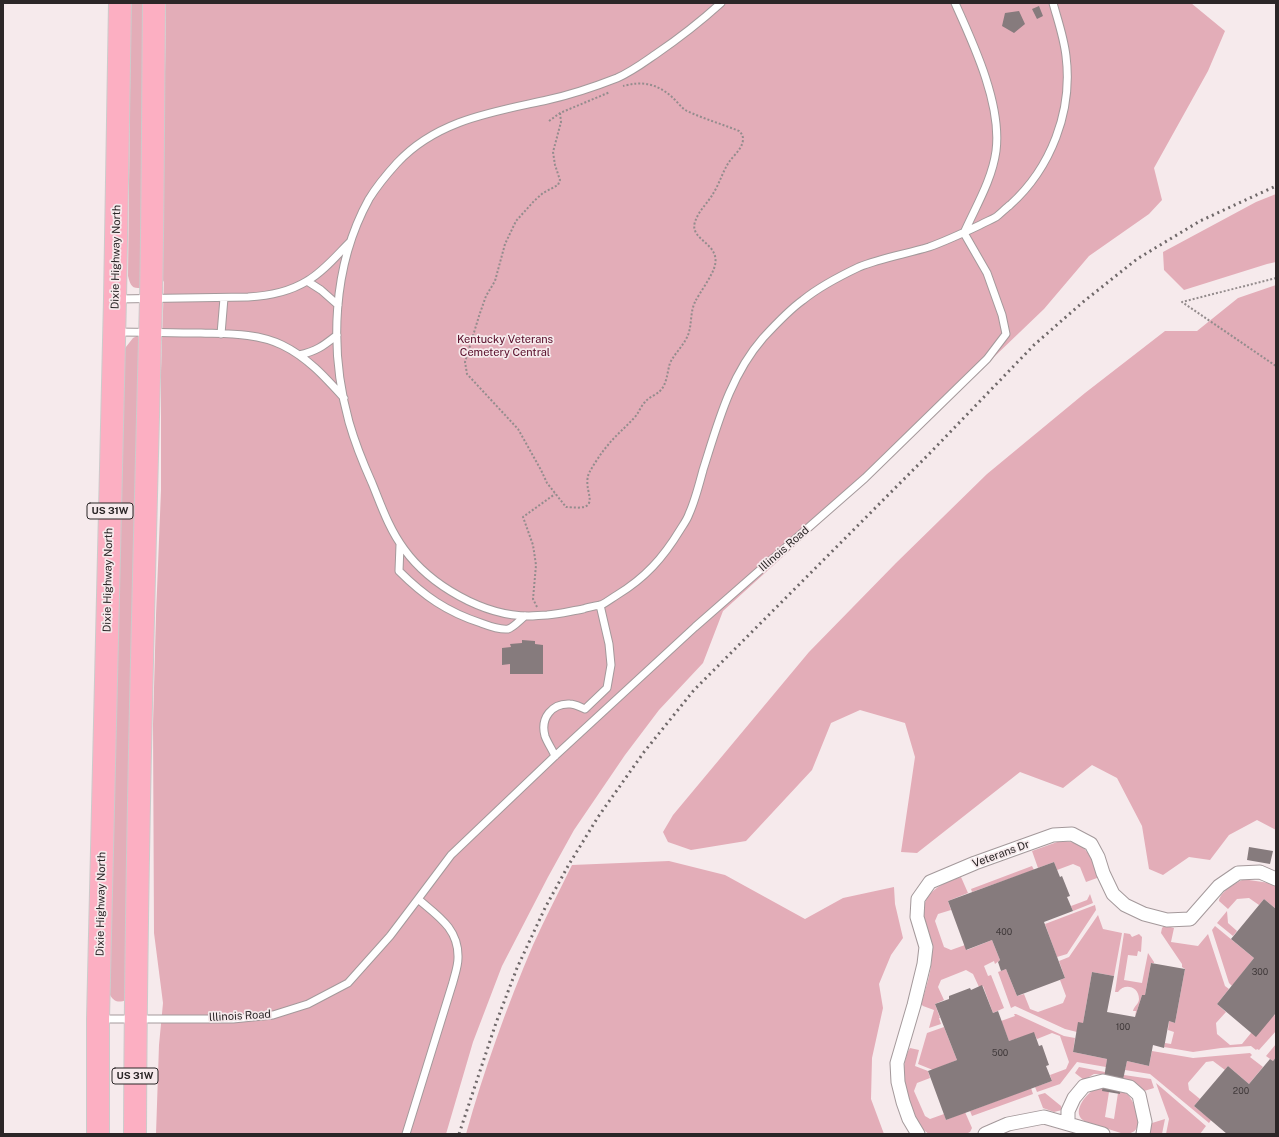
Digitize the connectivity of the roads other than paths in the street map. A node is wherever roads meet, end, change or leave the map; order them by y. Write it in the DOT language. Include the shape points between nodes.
graph roads {
  1 [pos="120,3"];
  2 [pos="154,3"];
  3 [pos="721,3"];
  4 [pos="955,3"];
  5 [pos="1052,3"];
  6 [pos="964,233"];
  7 [pos="350,242"];
  8 [pos="307,281"];
  9 [pos="151,298"];
  10 [pos="224,298"];
  11 [pos="115,299"];
  12 [pos="338,305"];
  13 [pos="114,332"];
  14 [pos="150,332"];
  15 [pos="221,334"];
  16 [pos="337,335"];
  17 [pos="299,355"];
  18 [pos="344,398"];
  19 [pos="400,544"];
  20 [pos="600,605"];
  21 [pos="525,616"];
  22 [pos="555,756"];
  23 [pos="1276,879"];
  24 [pos="418,899"];
  25 [pos="135,1018"];
  26 [pos="98,1019"];
  27 [pos="1068,1123"];
  28 [pos="98,1134"];
  29 [pos="135,1134"];
  30 [pos="406,1134"];
  31 [pos="918,1134"];
  32 [pos="985,1134"];
  33 [pos="1103,1134"];
  34 [pos="1143,1134"];
  1 -- 11 [label="highway, Dixie Highway North / US 31W"];
  2 -- 9 [label="highway, US 31W"];
  3 -- 7 [label="lane" via="678,39 622,76 586,89 448,126 423,141 400,159 377,187"];
  4 -- 6 [label="lane" via="986,79 997,122 996,151 988,181"];
  5 -- 6 [label="lane" via="1062,33 1067,61 1066,93 1059,132 1035,178 1019,197 997,216"];
  6 -- 20 [label="lane" via="932,246 860,267 829,283 803,300 763,339 746,360 724,404 689,514 671,545 651,570 629,588"];
  6 -- 22 [label="lane, Illinois Road" via="987,273 1006,334 987,359 865,478 701,622"];
  7 -- 8 [label="lane" via="328,265"];
  7 -- 12 [label="lane"];
  8 -- 10 [label="lane" via="269,296"];
  8 -- 12 [label="lane"];
  9 -- 10 [label="lane"];
  9 -- 11 [label="lane"];
  9 -- 14 [label="highway, US 31W"];
  10 -- 15 [label="lane"];
  11 -- 13 [label="highway, Dixie Highway North / US 31W"];
  12 -- 16 [label="lane"];
  13 -- 14 [label="lane"];
  13 -- 26 [label="highway, Dixie Highway North / US 31W"];
  14 -- 15 [label="lane"];
  14 -- 25 [label="highway, US 31W"];
  15 -- 17 [label="lane" via="264,339"];
  16 -- 17 [label="lane" via="322,347"];
  16 -- 18 [label="lane" via="337,356"];
  17 -- 18 [label="lane" via="313,365"];
  18 -- 19 [label="lane" via="358,450"];
  19 -- 21 [label="lane" via="430,577 454,594 500,612"];
  19 -- 21 [label="lane" via="399,570 435,602 471,620 503,629 510,629"];
  20 -- 21 [label="lane" via="557,614"];
  20 -- 22 [label="lane" via="611,665 606,688 585,708 570,704 556,706 548,713 544,722 545,735"];
  22 -- 24 [label="lane, Illinois Road" via="451,855"];
  23 -- 31 [label="street, Veterans Dr" via="1260,872 1238,873 1219,886 1190,918 1167,920 1144,914 1125,905 1113,894 1091,844 1072,834 1053,835 930,882 918,898 917,917 926,947 924,964 897,1063 903,1102"];
  24 -- 25 [label="lane, lllinois Road" via="390,936 348,983 308,1004 273,1015 233,1019"];
  24 -- 30 [label="lane" via="446,922 458,943 458,959"];
  25 -- 26 [label="lane, lllinois Road"];
  25 -- 29 [label="highway, US 31W"];
  26 -- 28 [label="highway, Dixie Highway North / US 31W"];
  27 -- 32 [label="street" via="1044,1117 1008,1124"];
  27 -- 33 [label="street"];
  27 -- 34 [label="street" via="1068,1111 1084,1086 1104,1081 1130,1087 1139,1095 1145,1122"];
}
